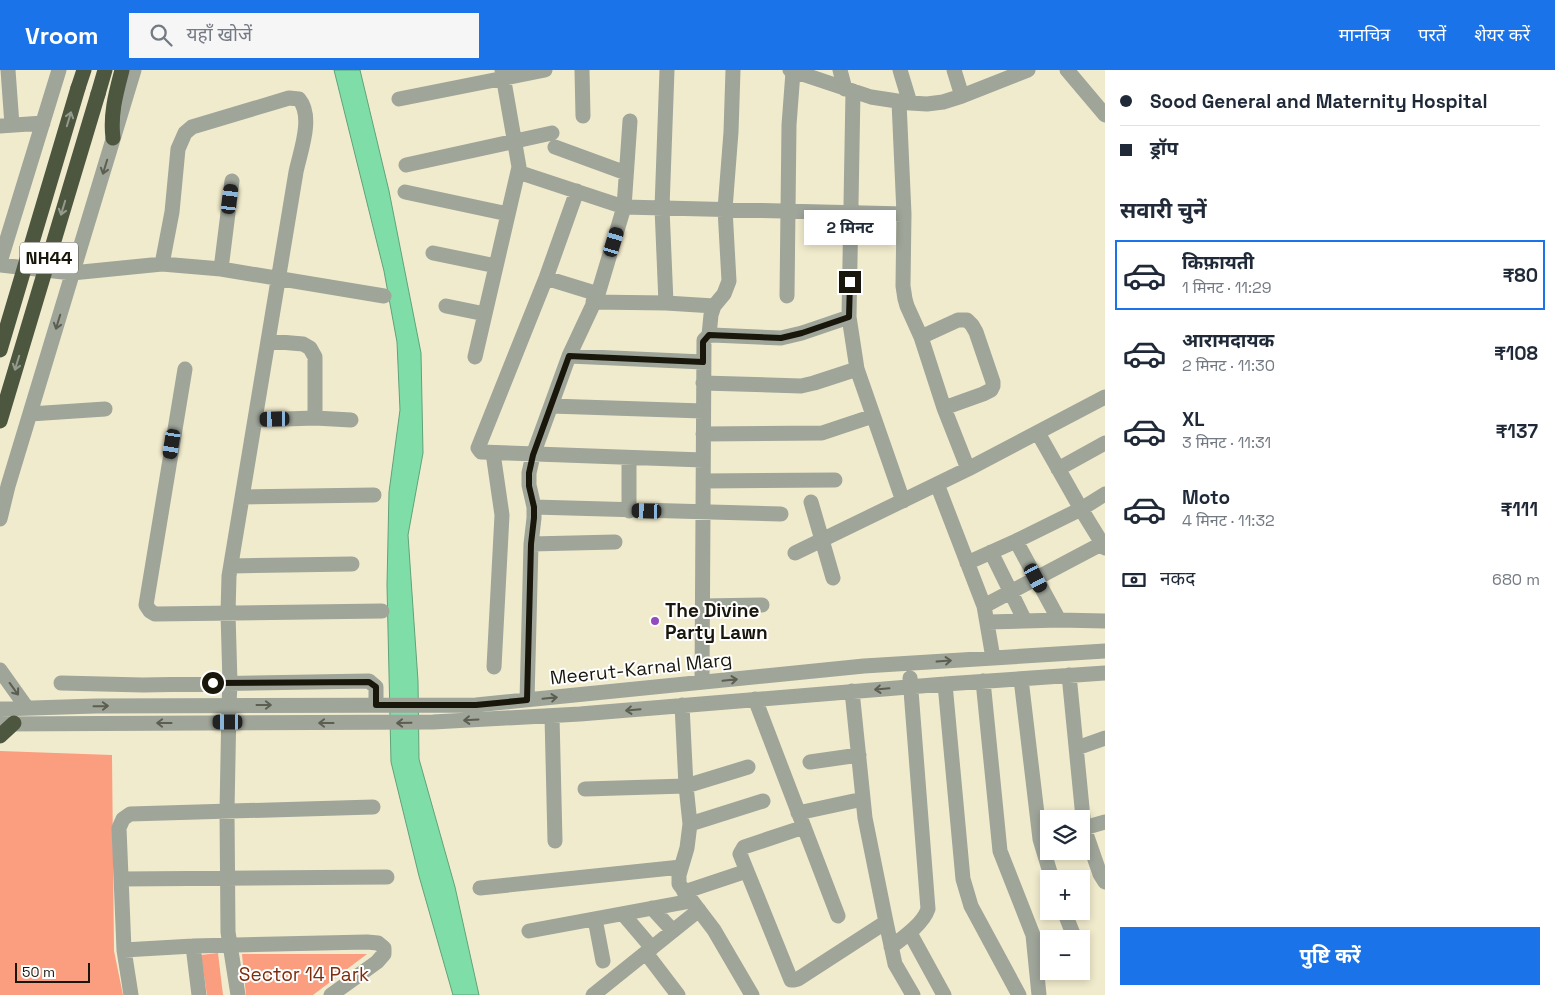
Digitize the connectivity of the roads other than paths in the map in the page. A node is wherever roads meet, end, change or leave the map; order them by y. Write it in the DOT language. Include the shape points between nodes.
graph roads {
  1 [pos="8,70"];
  2 [pos="59,70"];
  3 [pos="84,70"];
  4 [pos="105,70"];
  5 [pos="122,70"];
  6 [pos="134,70"];
  7 [pos="545,70"];
  8 [pos="582,70"];
  9 [pos="667,70"];
  10 [pos="733,70"];
  11 [pos="840,70"];
  12 [pos="900,70"];
  13 [pos="954,70"];
  14 [pos="1028,70"];
  15 [pos="1066,70"];
  16 [pos="791,71"];
  17 [pos="502,74"];
  18 [pos="849,90"];
  19 [pos="962,96"];
  20 [pos="398,99"];
  21 [pos="905,102"];
  22 [pos="1102,107"];
  23 [pos="583,116"];
  24 [pos="630,121"];
  25 [pos="43,123"];
  26 [pos="6,126"];
  27 [pos="113,138"];
  28 [pos="514,142"];
  29 [pos="406,165"];
  30 [pos="518,172"];
  31 [pos="626,173"];
  32 [pos="232,181"];
  33 [pos="577,191"];
  34 [pos="405,192"];
  35 [pos="624,207"];
  36 [pos="662,208"];
  37 [pos="725,210"];
  38 [pos="788,211"];
  39 [pos="850,213"];
  40 [pos="508,214"];
  41 [pos="904,214"];
  42 [pos="433,253"];
  43 [pos="0,263"];
  44 [pos="162,264"];
  45 [pos="496,266"];
  46 [pos="221,269"];
  47 [pos="72,273"];
  48 [pos="278,278"];
  49 [pos="546,278"];
  50 [pos="384,296"];
  51 [pos="788,296"];
  52 [pos="595,298"];
  53 [pos="666,303"];
  54 [pos="446,306"];
  55 [pos="714,306"];
  56 [pos="485,314"];
  57 [pos="849,317"];
  58 [pos="709,335"];
  59 [pos="921,337"];
  60 [pos="268,341"];
  61 [pos="0,350"];
  62 [pos="475,356"];
  63 [pos="569,356"];
  64 [pos="703,362"];
  65 [pos="185,369"];
  66 [pos="857,369"];
  67 [pos="703,383"];
  68 [pos="1105,397"];
  69 [pos="551,406"];
  70 [pos="944,408"];
  71 [pos="104,409"];
  72 [pos="703,411"];
  73 [pos="30,414"];
  74 [pos="874,416"];
  75 [pos="315,418"];
  76 [pos="255,420"];
  77 [pos="351,420"];
  78 [pos="0,422"];
  79 [pos="1038,433"];
  80 [pos="703,434"];
  81 [pos="1105,443"];
  82 [pos="493,453"];
  83 [pos="533,455"];
  84 [pos="629,458"];
  85 [pos="703,460"];
  86 [pos="968,469"];
  87 [pos="1058,469"];
  88 [pos="834,480"];
  89 [pos="703,481"];
  90 [pos="937,484"];
  91 [pos="1105,494"];
  92 [pos="374,495"];
  93 [pos="242,497"];
  94 [pos="903,501"];
  95 [pos="811,502"];
  96 [pos="534,507"];
  97 [pos="1081,509"];
  98 [pos="629,510"];
  99 [pos="703,512"];
  100 [pos="781,514"];
  101 [pos="0,519"];
  102 [pos="822,540"];
  103 [pos="1016,541"];
  104 [pos="615,542"];
  105 [pos="531,544"];
  106 [pos="1104,544"];
  107 [pos="991,552"];
  108 [pos="795,553"];
  109 [pos="967,563"];
  110 [pos="352,564"];
  111 [pos="231,566"];
  112 [pos="834,578"];
  113 [pos="1036,578"];
  114 [pos="1011,592"];
  115 [pos="762,604"];
  116 [pos="703,606"];
  117 [pos="984,606"];
  118 [pos="382,611"];
  119 [pos="228,613"];
  120 [pos="1059,620"];
  121 [pos="1025,621"];
  122 [pos="1105,621"];
  123 [pos="986,622"];
  124 [pos="1105,651"];
  125 [pos="993,658"];
  126 [pos="910,663"];
  127 [pos="494,667"];
  128 [pos="0,670"];
  129 [pos="1105,673"];
  130 [pos="1069,675"];
  131 [pos="1021,678"];
  132 [pos="983,681"];
  133 [pos="702,682"];
  134 [pos="61,683"];
  135 [pos="230,683"];
  136 [pos="945,684"];
  137 [pos="667,686"];
  138 [pos="910,686"];
  139 [pos="852,691"];
  140 [pos="755,699"];
  141 [pos="527,700"];
  142 [pos="229,705"];
  143 [pos="379,705"];
  144 [pos="682,706"];
  145 [pos="64,707"];
  146 [pos="666,707"];
  147 [pos="27,708"];
  148 [pos="0,709"];
  149 [pos="552,716"];
  150 [pos="228,722"];
  151 [pos="63,723"];
  152 [pos="7,724"];
  153 [pos="0,736"];
  154 [pos="1105,738"];
  155 [pos="1077,748"];
  156 [pos="859,755"];
  157 [pos="810,762"];
  158 [pos="748,767"];
  159 [pos="686,786"];
  160 [pos="585,789"];
  161 [pos="863,799"];
  162 [pos="763,801"];
  163 [pos="373,807"];
  164 [pos="1082,810"];
  165 [pos="227,811"];
  166 [pos="798,813"];
  167 [pos="1105,822"];
  168 [pos="690,824"];
  169 [pos="1090,826"];
  170 [pos="804,827"];
  171 [pos="555,841"];
  172 [pos="1090,845"];
  173 [pos="681,867"];
  174 [pos="1049,870"];
  175 [pos="747,871"];
  176 [pos="387,877"];
  177 [pos="228,878"];
  178 [pos="121,879"];
  179 [pos="1105,882"];
  180 [pos="480,888"];
  181 [pos="691,901"];
  182 [pos="652,908"];
  183 [pos="624,914"];
  184 [pos="838,916"];
  185 [pos="595,919"];
  186 [pos="886,922"];
  187 [pos="529,931"];
  188 [pos="672,931"];
  189 [pos="910,933"];
  190 [pos="193,946"];
  191 [pos="230,946"];
  192 [pos="891,947"];
  193 [pos="124,950"];
  194 [pos="649,951"];
  195 [pos="603,961"];
  196 [pos="131,995"];
  197 [pos="200,995"];
  198 [pos="238,995"];
  199 [pos="331,995"];
  200 [pos="593,995"];
  201 [pos="678,995"];
  202 [pos="752,995"];
  203 [pos="913,995"];
  204 [pos="944,995"];
  205 [pos="1019,995"];
  206 [pos="1039,995"];
  1 -- 26 [label="street"];
  2 -- 25 [label="street"];
  61 -- 3 [label="highway, NH44, one-way, bridge"];
  4 -- 78 [label="highway, NH44, one-way, bridge"];
  5 -- 27 [label="highway" via="114,108"];
  6 -- 27 [label="street"];
  7 -- 17 [label="street"];
  8 -- 23 [label="street"];
  9 -- 36 [label="street"];
  10 -- 37 [label="street"];
  11 -- 18 [label="street"];
  12 -- 21 [label="street"];
  13 -- 19 [label="street"];
  14 -- 19 [label="street"];
  15 -- 22 [label="street"];
  16 -- 18 [label="street"];
  16 -- 38 [label="street"];
  17 -- 20 [label="street"];
  17 -- 28 [label="street"];
  18 -- 21 [label="street"];
  18 -- 39 [label="street"];
  19 -- 21 [label="street" via="944,102"];
  21 -- 41 [label="street"];
  24 -- 31 [label="street"];
  25 -- 26 [label="street"];
  25 -- 43 [label="street"];
  27 -- 47 [label="street, one-way"];
  28 -- 29 [label="street"];
  28 -- 30 [label="street"];
  28 -- 31 [label="street" via="553,140"];
  30 -- 33 [label="street"];
  30 -- 40 [label="street"];
  31 -- 35 [label="street"];
  32 -- 46 [label="street"];
  33 -- 35 [label="street"];
  33 -- 49 [label="street"];
  34 -- 40 [label="street"];
  35 -- 36 [label="street"];
  35 -- 52 [label="street"];
  36 -- 37 [label="street"];
  36 -- 53 [label="street"];
  37 -- 38 [label="street"];
  37 -- 55 [label="street" via="729,281"];
  38 -- 39 [label="street"];
  38 -- 51 [label="street"];
  39 -- 41 [label="street"];
  39 -- 57 [label="street"];
  40 -- 45 [label="street"];
  41 -- 59 [label="street" via="903,286 907,306"];
  42 -- 45 [label="street"];
  43 -- 47 [label="street"];
  44 -- 46 [label="street"];
  44 -- 47 [label="street"];
  44 -- 48 [label="street" via="172,212 178,148 185,133 192,127 295,98 304,107 306,129"];
  45 -- 56 [label="street"];
  46 -- 48 [label="street"];
  47 -- 73 [label="street, one-way"];
  48 -- 50 [label="street"];
  48 -- 60 [label="street"];
  49 -- 52 [label="street"];
  49 -- 82 [label="street" via="478,448 481,452"];
  52 -- 53 [label="street"];
  52 -- 63 [label="street"];
  53 -- 55 [label="street"];
  54 -- 56 [label="street"];
  55 -- 58 [label="street"];
  56 -- 62 [label="street"];
  57 -- 58 [label="street" via="781,338"];
  57 -- 66 [label="street"];
  58 -- 64 [label="street" via="703,342"];
  59 -- 70 [label="street"];
  59 -- 70 [label="street" via="958,320 967,320 976,332 993,382 988,392"];
  60 -- 75 [label="street" via="303,344 310,348 315,357"];
  60 -- 76 [label="street"];
  63 -- 64 [label="street"];
  63 -- 69 [label="street"];
  64 -- 67 [label="street"];
  65 -- 119 [label="street" via="146,605 155,614"];
  66 -- 67 [label="street" via="801,386"];
  66 -- 74 [label="street"];
  67 -- 72 [label="street"];
  68 -- 79 [label="street"];
  69 -- 72 [label="street"];
  69 -- 83 [label="street"];
  70 -- 86 [label="street"];
  71 -- 73 [label="street"];
  72 -- 80 [label="street"];
  73 -- 101 [label="street"];
  74 -- 80 [label="street" via="822,433"];
  74 -- 94 [label="street"];
  75 -- 76 [label="street"];
  75 -- 77 [label="street"];
  76 -- 93 [label="street"];
  79 -- 86 [label="street"];
  79 -- 87 [label="street"];
  80 -- 85 [label="street"];
  81 -- 87 [label="street"];
  82 -- 83 [label="street"];
  82 -- 127 [label="street" via="502,515"];
  83 -- 84 [label="street"];
  83 -- 96 [label="street" via="529,486"];
  84 -- 85 [label="street"];
  84 -- 98 [label="street"];
  85 -- 89 [label="street"];
  86 -- 90 [label="street"];
  87 -- 97 [label="street"];
  88 -- 89 [label="street"];
  89 -- 99 [label="street"];
  90 -- 94 [label="street"];
  90 -- 109 [label="street"];
  91 -- 97 [label="street"];
  92 -- 93 [label="street"];
  93 -- 111 [label="street"];
  94 -- 102 [label="street"];
  95 -- 102 [label="street"];
  96 -- 98 [label="street"];
  96 -- 105 [label="street"];
  97 -- 103 [label="street"];
  97 -- 106 [label="street"];
  98 -- 99 [label="street"];
  99 -- 100 [label="street"];
  99 -- 116 [label="street"];
  102 -- 108 [label="street"];
  102 -- 112 [label="street"];
  103 -- 107 [label="street"];
  103 -- 113 [label="street"];
  104 -- 105 [label="street"];
  105 -- 141 [label="street"];
  106 -- 113 [label="street"];
  107 -- 109 [label="street"];
  107 -- 114 [label="street"];
  109 -- 117 [label="street"];
  110 -- 111 [label="street"];
  111 -- 119 [label="street"];
  113 -- 114 [label="street"];
  113 -- 120 [label="street"];
  114 -- 117 [label="street"];
  114 -- 121 [label="street"];
  115 -- 116 [label="street"];
  116 -- 133 [label="street"];
  117 -- 123 [label="street"];
  118 -- 119 [label="street"];
  119 -- 135 [label="street"];
  120 -- 121 [label="street"];
  120 -- 122 [label="street"];
  121 -- 123 [label="street"];
  123 -- 125 [label="street"];
  124 -- 125 [label="street, Meerut-Karnal Marg"];
  126 -- 125 [label="street, Meerut-Karnal Marg, one-way"];
  133 -- 126 [label="street, Meerut-Karnal Marg, one-way"];
  126 -- 138 [label="street"];
  128 -- 147 [label="street, one-way"];
  129 -- 130 [label="street, Meerut-Karnal Marg"];
  130 -- 131 [label="street, Meerut-Karnal Marg"];
  130 -- 155 [label="street"];
  131 -- 132 [label="street, Meerut-Karnal Marg"];
  131 -- 174 [label="street" via="1040,839"];
  132 -- 136 [label="street, Meerut-Karnal Marg"];
  132 -- 206 [label="street" via="1000,850 1033,935"];
  133 -- 137 [label="street, Meerut-Karnal Marg"];
  134 -- 135 [label="street"];
  135 -- 142 [label="street"];
  135 -- 143 [label="street" via="369,682 376,687"];
  136 -- 138 [label="street, Meerut-Karnal Marg"];
  136 -- 205 [label="street" via="963,879 971,906"];
  141 -- 137 [label="street, Meerut-Karnal Marg, one-way"];
  137 -- 146 [label="street"];
  138 -- 139 [label="street, Meerut-Karnal Marg, one-way"];
  138 -- 189 [label="street" via="928,904 926,914"];
  139 -- 140 [label="street, Meerut-Karnal Marg"];
  139 -- 156 [label="street"];
  140 -- 144 [label="street, Meerut-Karnal Marg"];
  140 -- 166 [label="street"];
  141 -- 143 [label="street, Meerut-Karnal Marg" via="476,705"];
  142 -- 143 [label="street, Meerut-Karnal Marg, one-way"];
  145 -- 142 [label="street, Meerut-Karnal Marg, one-way"];
  142 -- 150 [label="street"];
  144 -- 146 [label="street, Meerut-Karnal Marg"];
  144 -- 159 [label="street"];
  145 -- 147 [label="street, Meerut-Karnal Marg"];
  145 -- 151 [label="street"];
  146 -- 149 [label="street, Meerut-Karnal Marg, one-way"];
  147 -- 148 [label="street, Meerut-Karnal Marg"];
  149 -- 150 [label="street, Meerut-Karnal Marg, one-way" via="433,722"];
  149 -- 171 [label="street"];
  150 -- 151 [label="street, Meerut-Karnal Marg, one-way"];
  150 -- 165 [label="street"];
  151 -- 152 [label="street, Meerut-Karnal Marg"];
  152 -- 153 [label="highway"];
  154 -- 155 [label="street"];
  155 -- 164 [label="street"];
  156 -- 157 [label="street"];
  156 -- 161 [label="street"];
  158 -- 159 [label="street"];
  159 -- 160 [label="street"];
  159 -- 168 [label="street"];
  161 -- 166 [label="street"];
  161 -- 186 [label="street"];
  162 -- 168 [label="street"];
  163 -- 165 [label="street"];
  165 -- 177 [label="street"];
  165 -- 178 [label="street" via="130,814 119,828"];
  166 -- 170 [label="street"];
  167 -- 169 [label="street"];
  168 -- 173 [label="street"];
  170 -- 175 [label="street" via="744,847 740,854"];
  170 -- 184 [label="street"];
  172 -- 179 [label="street"];
  173 -- 180 [label="street"];
  173 -- 181 [label="street" via="679,884"];
  175 -- 181 [label="street"];
  175 -- 186 [label="street" via="791,980"];
  176 -- 177 [label="street"];
  177 -- 178 [label="street"];
  177 -- 191 [label="street"];
  178 -- 193 [label="street"];
  181 -- 182 [label="street"];
  181 -- 188 [label="street"];
  181 -- 202 [label="street" via="714,930"];
  182 -- 183 [label="street"];
  182 -- 188 [label="street"];
  183 -- 185 [label="street"];
  183 -- 194 [label="street"];
  185 -- 187 [label="street"];
  185 -- 195 [label="street"];
  186 -- 192 [label="street"];
  188 -- 194 [label="street"];
  189 -- 192 [label="street"];
  189 -- 204 [label="street"];
  190 -- 191 [label="street"];
  190 -- 193 [label="street"];
  190 -- 197 [label="street"];
  191 -- 198 [label="street"];
  191 -- 199 [label="street" via="367,942 378,943 384,948 384,954 377,962"];
  192 -- 203 [label="street" via="895,964"];
  193 -- 196 [label="street"];
  194 -- 200 [label="street"];
  194 -- 201 [label="street"];
}
